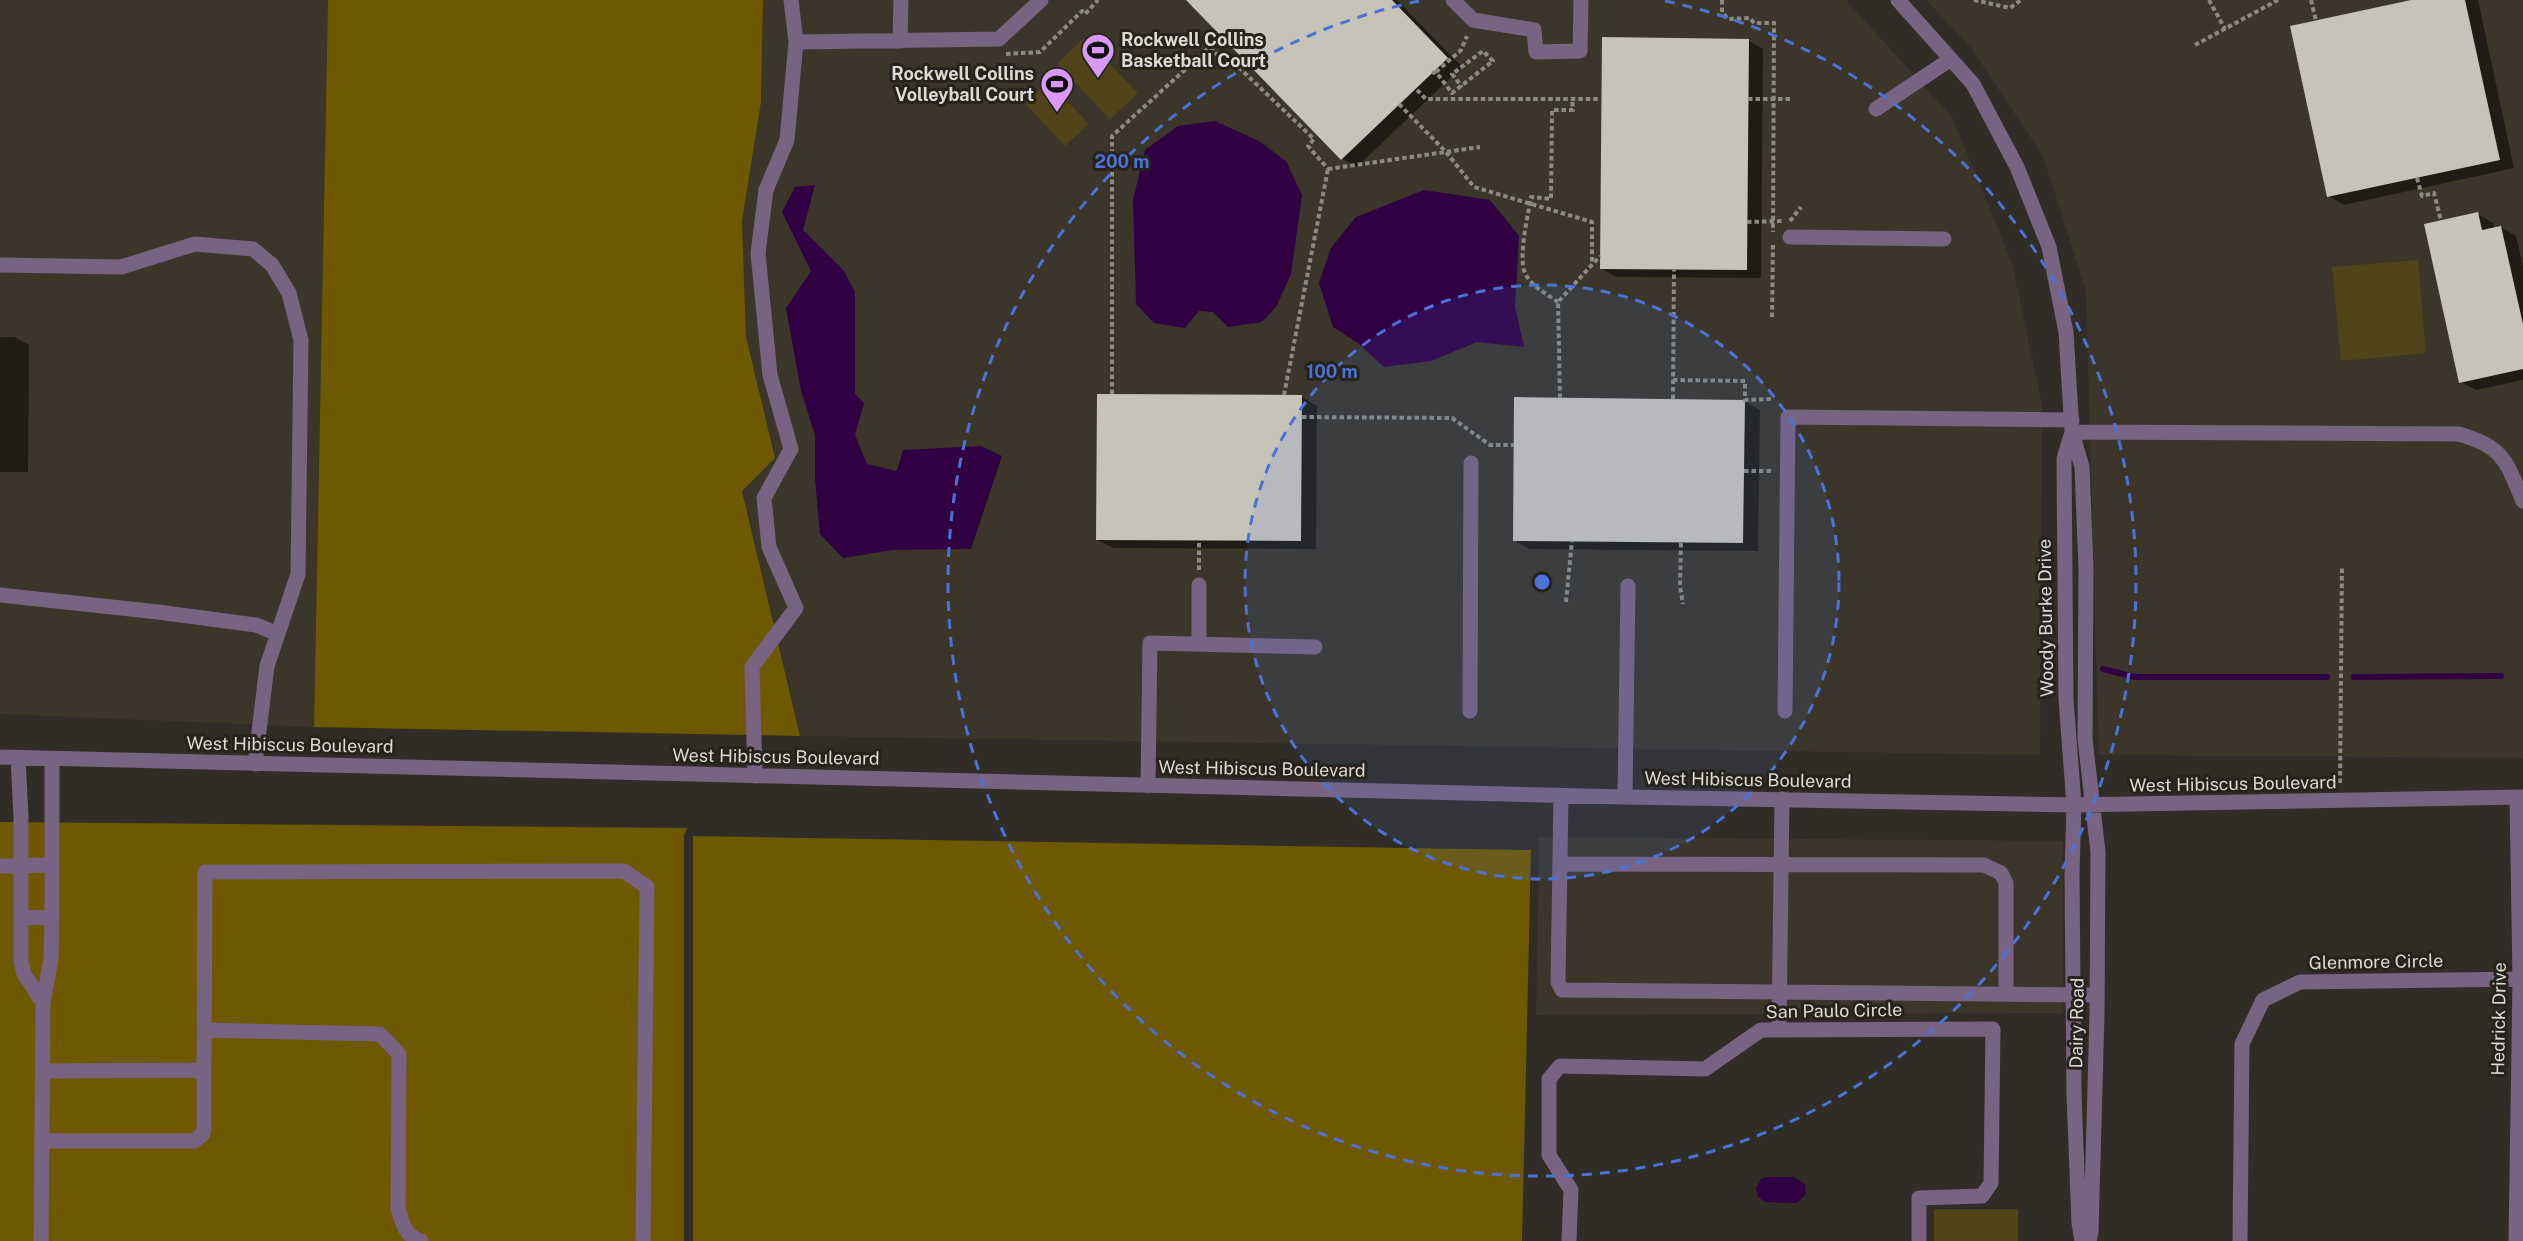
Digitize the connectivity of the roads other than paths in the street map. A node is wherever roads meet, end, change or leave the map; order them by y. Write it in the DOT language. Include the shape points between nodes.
graph roads {
  1 [pos="791,0"];
  2 [pos="901,0"];
  3 [pos="1041,0"];
  4 [pos="1453,0"];
  5 [pos="1581,0"];
  6 [pos="1898,0"];
  7 [pos="900,41"];
  8 [pos="796,42"];
  9 [pos="1951,59"];
  10 [pos="1876,109"];
  11 [pos="1790,237"];
  12 [pos="1944,239"];
  13 [pos="0,265"];
  14 [pos="2072,426"];
  15 [pos="1471,462"];
  16 [pos="2523,501"];
  17 [pos="1199,585"];
  18 [pos="1628,586"];
  19 [pos="0,596"];
  20 [pos="278,634"];
  21 [pos="1198,643"];
  22 [pos="1315,647"];
  23 [pos="1470,711"];
  24 [pos="1785,711"];
  25 [pos="0,757"];
  26 [pos="18,758"];
  27 [pos="52,759"];
  28 [pos="255,764"];
  29 [pos="755,776"];
  30 [pos="1148,786"];
  31 [pos="1561,796"];
  32 [pos="1624,797"];
  33 [pos="2520,797"];
  34 [pos="1782,799"];
  35 [pos="2074,805"];
  36 [pos="2094,805"];
  37 [pos="1560,864"];
  38 [pos="52,865"];
  39 [pos="1781,865"];
  40 [pos="0,866"];
  41 [pos="21,866"];
  42 [pos="52,917"];
  43 [pos="21,918"];
  44 [pos="2521,979"];
  45 [pos="1780,993"];
  46 [pos="2006,993"];
  47 [pos="2074,993"];
  48 [pos="2097,995"];
  49 [pos="43,1003"];
  50 [pos="204,1030"];
  51 [pos="1779,1030"];
  52 [pos="204,1070"];
  53 [pos="44,1071"];
  54 [pos="43,1141"];
  55 [pos="41,1241"];
  56 [pos="421,1241"];
  57 [pos="643,1241"];
  58 [pos="1569,1241"];
  59 [pos="1919,1241"];
  60 [pos="2082,1241"];
  61 [pos="2089,1241"];
  62 [pos="2240,1241"];
  63 [pos="2516,1241"];
  1 -- 8 [label="street"];
  2 -- 7 [label="street"];
  3 -- 7 [label="street" via="999,39"];
  4 -- 5 [label="street" via="1473,20 1533,30 1536,52 1581,51"];
  6 -- 9 [label="street, Woody Burke Drive"];
  7 -- 8 [label="street"];
  8 -- 29 [label="street" via="787,140 766,190 758,253 770,375 791,449 764,498 769,547 796,608 752,668"];
  9 -- 10 [label="street"];
  9 -- 14 [label="street, Woody Burke Drive" via="1973,84 2017,167 2049,247 2066,332"];
  11 -- 12 [label="street"];
  13 -- 20 [label="street" via="121,267 195,244 253,249 272,265 289,293 301,340 298,574"];
  14 -- 16 [label="street" via="2459,434 2484,441 2506,461"];
  14 -- 24 [label="street" via="1788,417"];
  14 -- 35 [label="street, Woody Burke Drive" via="2064,470 2066,699"];
  14 -- 36 [label="street, Woody Burke Drive" via="2082,467 2085,739"];
  15 -- 23 [label="street"];
  17 -- 21 [label="street"];
  18 -- 32 [label="street"];
  19 -- 20 [label="street" via="256,625"];
  20 -- 28 [label="street" via="267,666"];
  21 -- 22 [label="street"];
  21 -- 30 [label="street" via="1150,644"];
  25 -- 26 [label="street, West Hibiscus Boulevard"];
  26 -- 27 [label="street, West Hibiscus Boulevard"];
  26 -- 41 [label="street"];
  27 -- 28 [label="street, West Hibiscus Boulevard"];
  27 -- 38 [label="street"];
  28 -- 29 [label="street, West Hibiscus Boulevard"];
  29 -- 30 [label="street, West Hibiscus Boulevard"];
  30 -- 31 [label="street, West Hibiscus Boulevard"];
  31 -- 32 [label="street, West Hibiscus Boulevard"];
  31 -- 37 [label="street"];
  32 -- 34 [label="street, West Hibiscus Boulevard"];
  33 -- 36 [label="street, West Hibiscus Boulevard"];
  33 -- 44 [label="street, Hedrick Drive"];
  34 -- 35 [label="street, West Hibiscus Boulevard"];
  34 -- 39 [label="street"];
  35 -- 36 [label="street, West Hibiscus Boulevard"];
  35 -- 47 [label="street, Dairy Road"];
  36 -- 48 [label="street, Dairy Road"];
  37 -- 39 [label="street"];
  37 -- 45 [label="street" via="1558,982 1562,990"];
  38 -- 41 [label="street"];
  38 -- 42 [label="street"];
  39 -- 45 [label="street"];
  39 -- 46 [label="street" via="1994,868 2006,883"];
  40 -- 41 [label="street"];
  41 -- 43 [label="street"];
  42 -- 43 [label="street"];
  42 -- 49 [label="street" via="51,959"];
  43 -- 49 [label="street" via="24,974"];
  44 -- 62 [label="street, Glenmore Circle" via="2300,982 2263,1000 2242,1044"];
  44 -- 63 [label="street, Hedrick Drive"];
  45 -- 46 [label="street"];
  45 -- 51 [label="street"];
  46 -- 47 [label="street"];
  47 -- 48 [label="street"];
  47 -- 60 [label="street, Dairy Road"];
  48 -- 61 [label="street, Dairy Road"];
  49 -- 53 [label="street"];
  50 -- 52 [label="street"];
  50 -- 56 [label="street" via="380,1034 399,1054 398,1208 405,1231"];
  50 -- 57 [label="street" via="205,872 624,872 647,887"];
  51 -- 58 [label="street, San Paulo Circle" via="1761,1030 1704,1069 1560,1066 1549,1079 1549,1155 1571,1190"];
  51 -- 59 [label="street, San Paulo Circle" via="1993,1029 1991,1183 1982,1196 1919,1198"];
  52 -- 53 [label="street"];
  52 -- 54 [label="street" via="204,1128 194,1141"];
  53 -- 54 [label="street"];
  54 -- 55 [label="street"];
}
